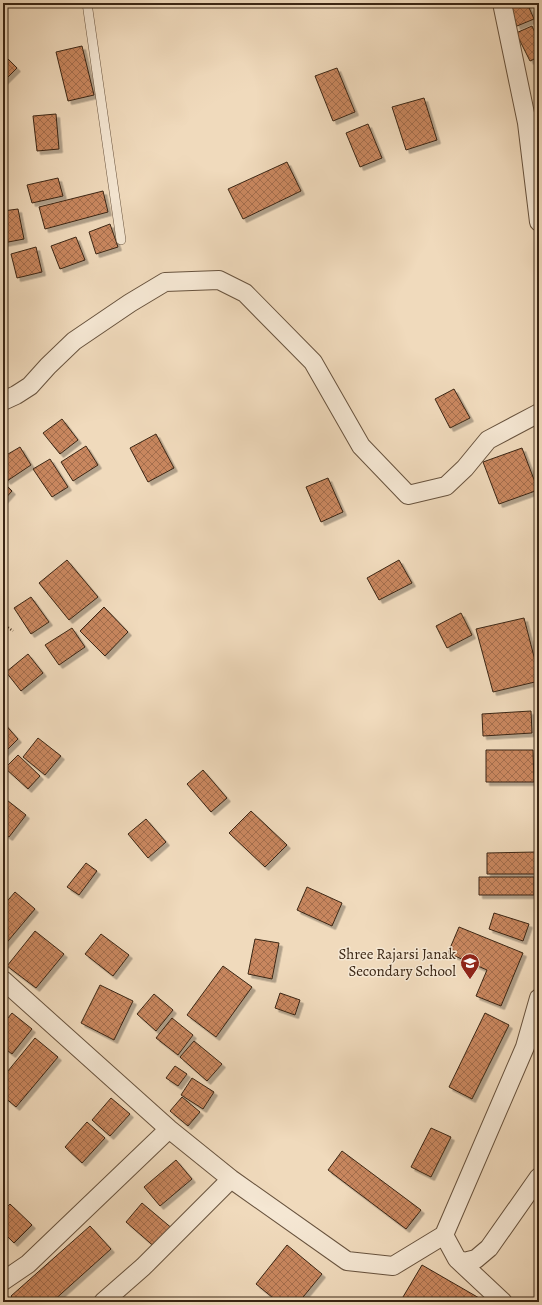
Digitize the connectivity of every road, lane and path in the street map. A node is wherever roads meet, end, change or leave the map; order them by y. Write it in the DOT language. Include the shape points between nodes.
graph roads {
  1 [pos="87,3"];
  2 [pos="502,3"];
  3 [pos="539,222"];
  4 [pos="121,240"];
  5 [pos="3,401"];
  6 [pos="539,413"];
  7 [pos="3,624"];
  8 [pos="13,631"];
  9 [pos="3,980"];
  10 [pos="539,998"];
  11 [pos="169,1128"];
  12 [pos="539,1177"];
  13 [pos="231,1179"];
  14 [pos="444,1235"];
  15 [pos="457,1259"];
  16 [pos="3,1281"];
  17 [pos="103,1302"];
  18 [pos="503,1302"];
  1 -- 4 [label="lane"];
  2 -- 3 [label="street" via="528,123"];
  5 -- 6 [label="street" via="30,386 74,341 165,282 219,280 245,293 313,362 361,446 408,495 446,486 488,440"];
  7 -- 8 [label="path"];
  9 -- 11 [label="street"];
  10 -- 14 [label="street" via="525,1047"];
  11 -- 13 [label="street"];
  11 -- 16 [label="street" via="28,1264"];
  12 -- 15 [label="street" via="489,1248 476,1259 464,1262"];
  13 -- 14 [label="street" via="347,1261 394,1266"];
  13 -- 17 [label="street" via="143,1267"];
  14 -- 15 [label="street"];
  15 -- 18 [label="street"];
}
